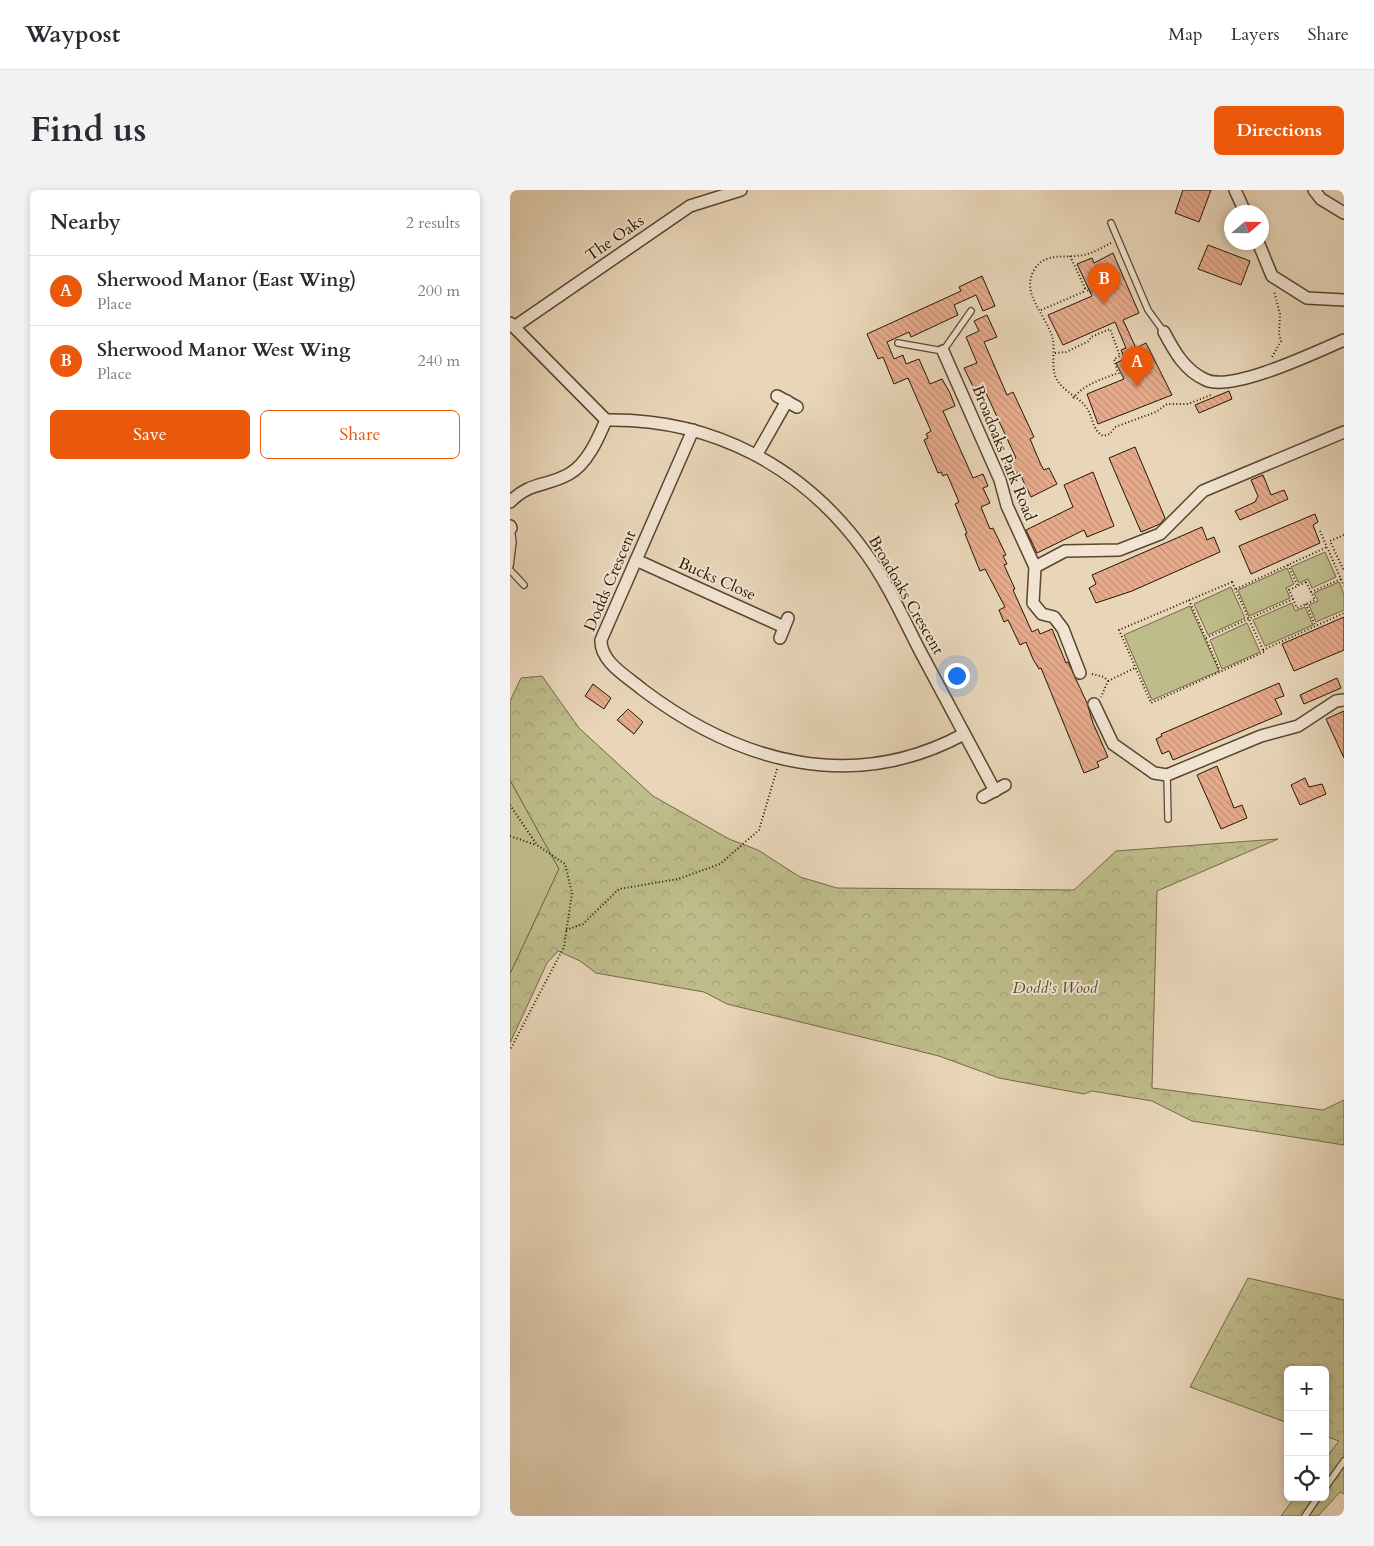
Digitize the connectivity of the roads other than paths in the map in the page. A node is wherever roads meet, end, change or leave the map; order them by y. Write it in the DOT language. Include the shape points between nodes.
graph roads {
  1 [pos="741,190"];
  2 [pos="1235,190"];
  3 [pos="1314,190"];
  4 [pos="1242,205"];
  5 [pos="1344,213"];
  6 [pos="1111,223"];
  7 [pos="1261,250"];
  8 [pos="1344,300"];
  9 [pos="971,311"];
  10 [pos="512,325"];
  11 [pos="1164,332"];
  12 [pos="1344,340"];
  13 [pos="898,343"];
  14 [pos="943,351"];
  15 [pos="787,401"];
  16 [pos="606,420"];
  17 [pos="693,430"];
  18 [pos="1344,432"];
  19 [pos="757,454"];
  20 [pos="510,502"];
  21 [pos="510,527"];
  22 [pos="636,560"];
  23 [pos="510,566"];
  24 [pos="1035,568"];
  25 [pos="510,570"];
  26 [pos="524,585"];
  27 [pos="784,628"];
  28 [pos="1079,670"];
  29 [pos="1344,700"];
  30 [pos="1096,709"];
  31 [pos="964,734"];
  32 [pos="1167,775"];
  33 [pos="983,797"];
  34 [pos="1168,819"];
  35 [pos="1344,1461"];
  36 [pos="1329,1482"];
  37 [pos="1315,1501"];
  38 [pos="1305,1516"];
  1 -- 10 [label="street, The Oaks" via="690,206"];
  2 -- 4 [label="street"];
  3 -- 5 [label="street" via="1321,199"];
  6 -- 11 [label="lane" via="1148,310"];
  7 -- 8 [label="street" via="1272,276 1307,298"];
  9 -- 14 [label="lane"];
  10 -- 16 [label="street, The Oaks"];
  11 -- 12 [label="street" via="1177,358 1207,380 1228,382 1273,370"];
  13 -- 14 [label="lane"];
  14 -- 24 [label="street, Broadoaks Park Road"];
  15 -- 19 [label="street"];
  16 -- 17 [label="street, Broadoaks Crescent"];
  16 -- 20 [label="street" via="595,444 576,469 564,477 532,486"];
  17 -- 19 [label="street, Broadoaks Crescent"];
  17 -- 22 [label="street, Dodds Crescent"];
  18 -- 24 [label="street" via="1203,492 1160,534 1119,550 1065,551"];
  19 -- 31 [label="street, Broadoaks Crescent" via="809,490 841,521 866,553"];
  21 -- 23 [label="lane" via="513,542"];
  22 -- 27 [label="street, Bucks Close"];
  22 -- 31 [label="street, Dodds Crescent" via="601,640 605,657 653,697 698,725 746,749 817,765 870,765 903,759"];
  24 -- 28 [label="street, Broadoaks Park Road" via="1033,603 1042,614 1054,617 1063,629"];
  25 -- 26 [label="lane"];
  29 -- 32 [label="street" via="1336,701 1298,726 1261,736"];
  30 -- 32 [label="street" via="1113,744 1154,773"];
  31 -- 33 [label="street, Broadoaks Crescent" via="1000,788"];
  32 -- 34 [label="lane"];
  35 -- 36 [label="lane"];
  37 -- 38 [label="lane"];
}
